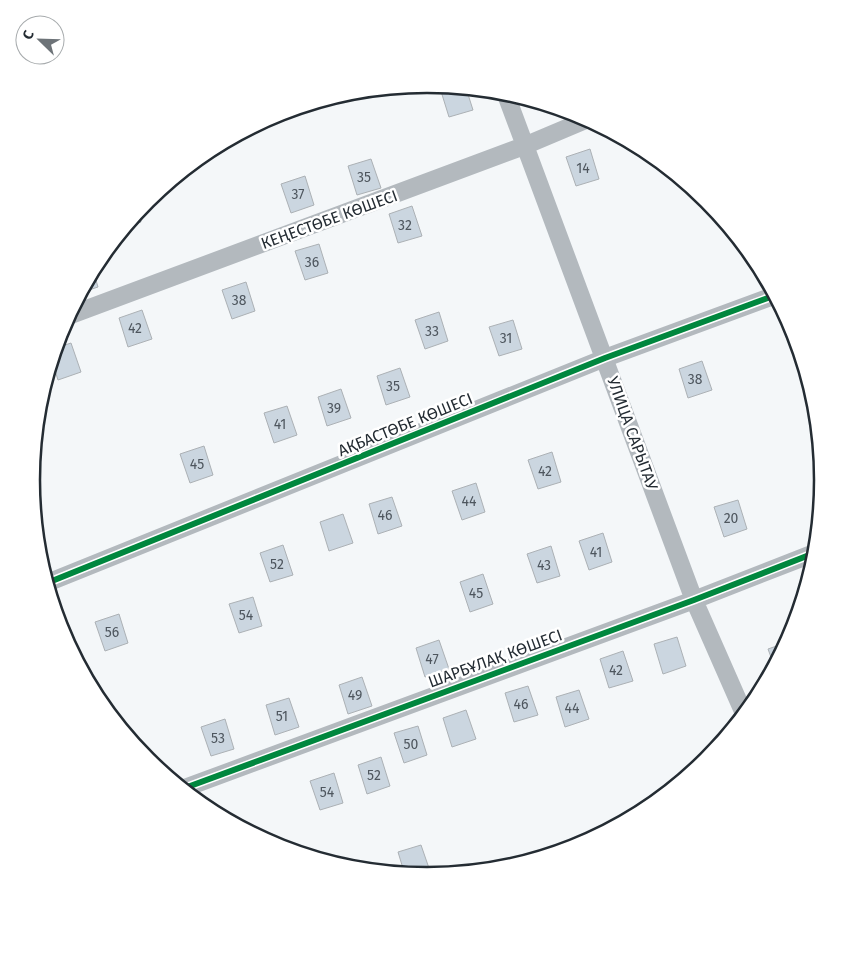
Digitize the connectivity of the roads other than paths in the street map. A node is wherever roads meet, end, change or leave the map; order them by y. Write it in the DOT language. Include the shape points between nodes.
graph roads {
  1 [pos="508,101"];
  2 [pos="578,123"];
  3 [pos="524,146"];
  4 [pos="769,298"];
  5 [pos="79,312"];
  6 [pos="605,358"];
  7 [pos="808,555"];
  8 [pos="53,581"];
  9 [pos="694,600"];
  10 [pos="741,708"];
  11 [pos="190,786"];
  1 -- 3 [label="street, УЛИЦА САРЫТАУ"];
  2 -- 3 [label="street, КЕҢЕСТӨБЕ КӨШЕСІ"];
  3 -- 5 [label="street, КЕҢЕСТӨБЕ КӨШЕСІ"];
  3 -- 6 [label="street, УЛИЦА САРЫТАУ"];
  4 -- 6 [label="street, АҚБАСТӨБЕ КӨШЕСІ"];
  6 -- 8 [label="street, АҚБАСТӨБЕ КӨШЕСІ"];
  6 -- 9 [label="street, УЛИЦА САРЫТАУ"];
  7 -- 9 [label="street, ШАРБҰЛАҚ КӨШЕСІ"];
  9 -- 10 [label="street, УЛИЦА САРЫТАУ"];
  9 -- 11 [label="street, ШАРБҰЛАҚ КӨШЕСІ"];
}
